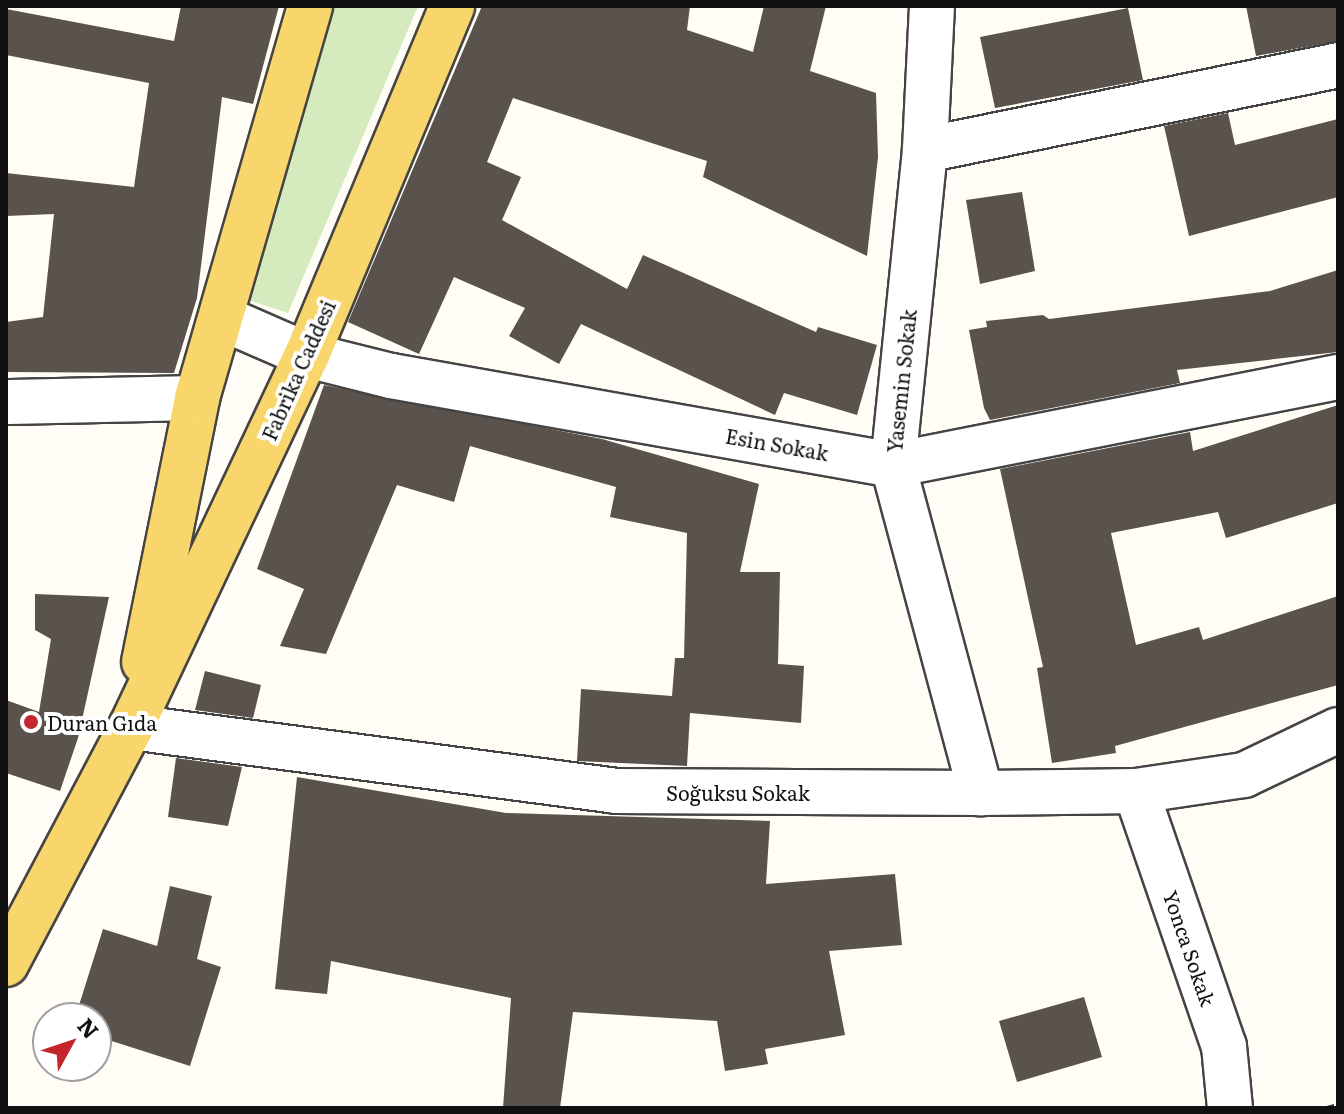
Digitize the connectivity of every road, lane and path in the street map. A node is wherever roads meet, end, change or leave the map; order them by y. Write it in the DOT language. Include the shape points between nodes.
graph roads {
  1 [pos="310,6"];
  2 [pos="452,6"];
  3 [pos="932,6"];
  4 [pos="1338,65"];
  5 [pos="925,150"];
  6 [pos="222,318"];
  7 [pos="307,355"];
  8 [pos="1338,377"];
  9 [pos="197,398"];
  10 [pos="6,402"];
  11 [pos="893,465"];
  12 [pos="131,727"];
  13 [pos="1338,730"];
  14 [pos="1136,791"];
  15 [pos="981,793"];
  16 [pos="6,964"];
  17 [pos="1338,1105"];
  18 [pos="1230,1108"];
  19 [pos="1327,1108"];
  1 -- 6 [label="main road, Fabrika Caddesi"];
  2 -- 7 [label="main road, Fabrika Caddesi"];
  3 -- 5 [label="street, Yasemin Sokak"];
  4 -- 5 [label="street"];
  5 -- 11 [label="street, Yasemin Sokak"];
  6 -- 7 [label="street, Esin Sokak"];
  6 -- 9 [label="main road, Fabrika Caddesi"];
  7 -- 11 [label="street, Esin Sokak" via="391,376"];
  7 -- 12 [label="main road, Fabrika Caddesi"];
  8 -- 11 [label="street, Esin Sokak"];
  9 -- 10 [label="street"];
  9 -- 12 [label="main road, Fabrika Caddesi"];
  11 -- 15 [label="street, Yasemin Sokak"];
  12 -- 15 [label="street, Soğuksu Sokak" via="615,791"];
  12 -- 16 [label="main road, Fabrika Caddesi"];
  13 -- 14 [label="street, Soğuksu Sokak" via="1244,775"];
  14 -- 15 [label="street, Soğuksu Sokak"];
  14 -- 18 [label="street, Yonca Sokak" via="1224,1046"];
  17 -- 19 [label="path"];
}
